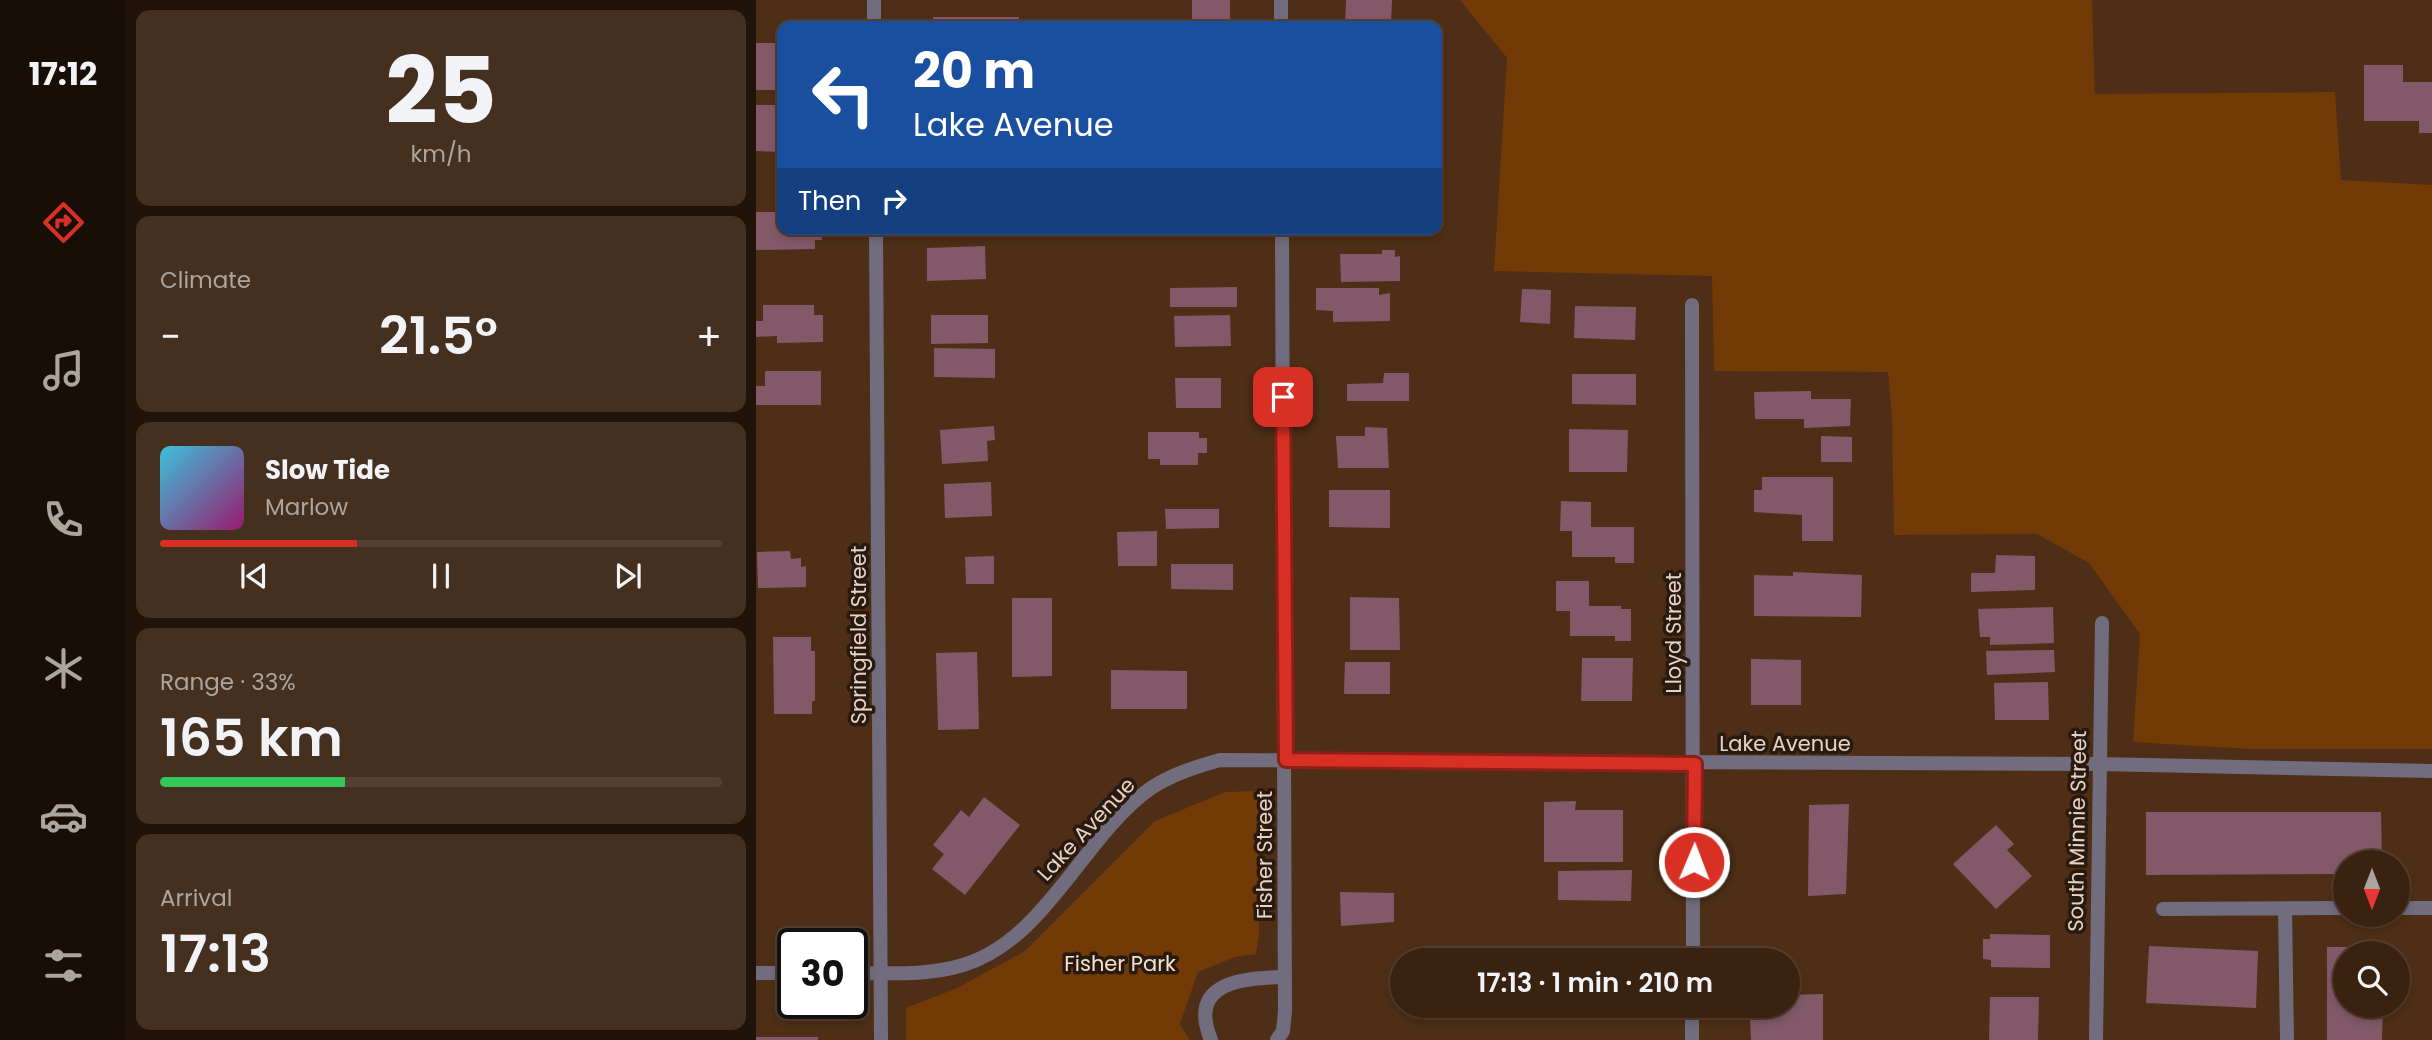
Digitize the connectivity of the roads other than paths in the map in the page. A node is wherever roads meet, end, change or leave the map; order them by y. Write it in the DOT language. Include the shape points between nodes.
graph roads {
  1 [pos="874,0"];
  2 [pos="1281,0"];
  3 [pos="874,21"];
  4 [pos="1281,21"];
  5 [pos="876,235"];
  6 [pos="1282,235"];
  7 [pos="1692,305"];
  8 [pos="2102,623"];
  9 [pos="1286,760"];
  10 [pos="1695,764"];
  11 [pos="2099,764"];
  12 [pos="2432,771"];
  13 [pos="2333,908"];
  14 [pos="2410,908"];
  15 [pos="2432,908"];
  16 [pos="2163,909"];
  17 [pos="2285,909"];
  18 [pos="1693,948"];
  19 [pos="756,973"];
  20 [pos="777,973"];
  21 [pos="868,973"];
  22 [pos="881,973"];
  23 [pos="1285,977"];
  24 [pos="1692,1018"];
  25 [pos="881,1040"];
  26 [pos="1211,1040"];
  27 [pos="1277,1040"];
  28 [pos="1692,1040"];
  29 [pos="2096,1040"];
  30 [pos="2287,1040"];
  1 -- 3 [label="street"];
  2 -- 4 [label="street"];
  5 -- 22 [label="street, Springfield Street"];
  6 -- 9 [label="street, Fisher Street"];
  7 -- 10 [label="street, Lloyd Street"];
  8 -- 11 [label="street, South Minnie Street"];
  9 -- 10 [label="street, Lake Avenue"];
  9 -- 22 [label="street, Lake Avenue" via="1220,760 1180,772 1130,806 1021,931 997,949 954,967"];
  9 -- 23 [label="street, Fisher Street"];
  10 -- 11 [label="street, Lake Avenue"];
  10 -- 18 [label="street, Lloyd Street"];
  11 -- 12 [label="street, Lake Avenue"];
  11 -- 29 [label="street, South Minnie Street"];
  13 -- 17 [label="street"];
  14 -- 15 [label="street"];
  16 -- 17 [label="street"];
  17 -- 30 [label="street"];
  19 -- 20 [label="street"];
  21 -- 22 [label="street, Lake Avenue"];
  22 -- 25 [label="street, Springfield Street"];
  23 -- 26 [label="street" via="1249,978 1219,988 1205,1014"];
  23 -- 27 [label="street, Fisher Street" via="1283,1031"];
  24 -- 28 [label="street"];
}
